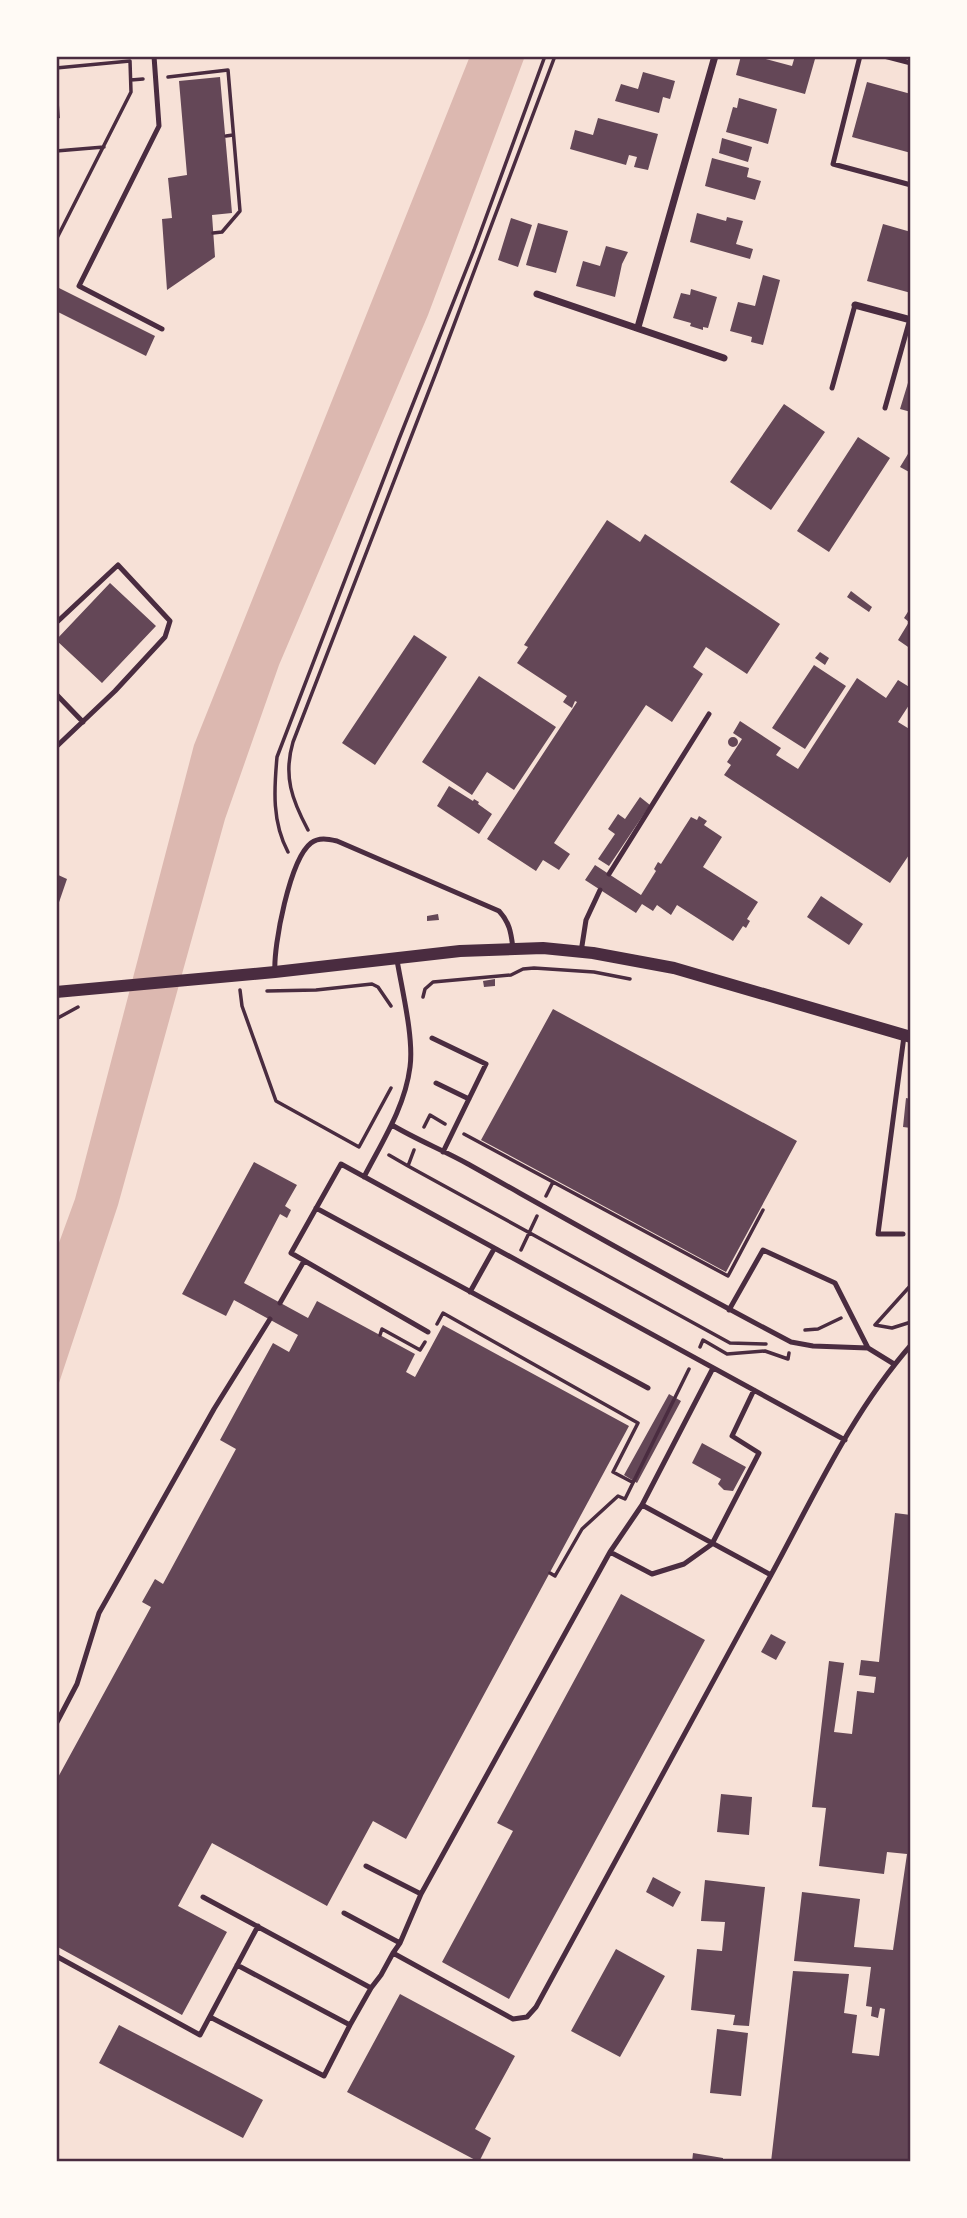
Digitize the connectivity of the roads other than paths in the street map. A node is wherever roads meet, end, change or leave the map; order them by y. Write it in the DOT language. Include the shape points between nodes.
graph roads {
  1 [pos="154,56"];
  2 [pos="715,56"];
  3 [pos="860,56"];
  4 [pos="884,56"];
  5 [pos="911,63"];
  6 [pos="911,185"];
  7 [pos="537,294"];
  8 [pos="855,305"];
  9 [pos="910,320"];
  10 [pos="638,327"];
  11 [pos="162,329"];
  12 [pos="724,358"];
  13 [pos="832,388"];
  14 [pos="885,408"];
  15 [pos="56,623"];
  16 [pos="56,694"];
  17 [pos="709,714"];
  18 [pos="83,722"];
  19 [pos="56,747"];
  20 [pos="610,874"];
  21 [pos="600,890"];
  22 [pos="513,948"];
  23 [pos="581,952"];
  24 [pos="397,959"];
  25 [pos="275,972"];
  26 [pos="56,992"];
  27 [pos="908,1036"];
  28 [pos="432,1038"];
  29 [pos="436,1083"];
  30 [pos="469,1099"];
  31 [pos="392,1125"];
  32 [pos="443,1152"];
  33 [pos="364,1177"];
  34 [pos="316,1208"];
  35 [pos="903,1234"];
  36 [pos="494,1249"];
  37 [pos="304,1261"];
  38 [pos="470,1292"];
  39 [pos="280,1303"];
  40 [pos="729,1310"];
  41 [pos="270,1319"];
  42 [pos="428,1332"];
  43 [pos="911,1345"];
  44 [pos="868,1348"];
  45 [pos="894,1364"];
  46 [pos="713,1368"];
  47 [pos="648,1388"];
  48 [pos="754,1390"];
  49 [pos="845,1440"];
  50 [pos="642,1505"];
  51 [pos="712,1544"];
  52 [pos="610,1552"];
  53 [pos="771,1575"];
  54 [pos="56,1724"];
  55 [pos="366,1866"];
  56 [pos="421,1894"];
  57 [pos="203,1897"];
  58 [pos="344,1913"];
  59 [pos="258,1926"];
  60 [pos="400,1943"];
  61 [pos="393,1953"];
  62 [pos="56,1956"];
  63 [pos="237,1965"];
  64 [pos="371,1987"];
  65 [pos="210,2017"];
  66 [pos="350,2025"];
  1 -- 11 [label="lane" via="159,126 79,286"];
  2 -- 10 [label="street"];
  3 -- 6 [label="lane" via="833,164"];
  4 -- 5 [label="lane"];
  7 -- 10 [label="street"];
  8 -- 9 [label="street"];
  8 -- 13 [label="lane"];
  9 -- 14 [label="lane"];
  10 -- 12 [label="street"];
  15 -- 18 [label="lane" via="118,565 170,621 165,637"];
  16 -- 18 [label="lane"];
  17 -- 20 [label="lane"];
  18 -- 19 [label="lane"];
  21 -- 23 [label="lane" via="586,920"];
  22 -- 23 [label="street"];
  22 -- 24 [label="street"];
  22 -- 25 [label="lane" via="511,930 499,911 325,839 314,841 296,866 276,941"];
  23 -- 27 [label="street" via="674,968"];
  24 -- 25 [label="street"];
  24 -- 31 [label="lane" via="411,1048 410,1068"];
  25 -- 26 [label="street"];
  27 -- 35 [label="lane" via="878,1234"];
  28 -- 30 [label="lane" via="486,1064"];
  29 -- 30 [label="lane"];
  30 -- 32 [label="lane"];
  31 -- 32 [label="lane"];
  31 -- 33 [label="lane"];
  32 -- 40 [label="lane"];
  33 -- 34 [label="lane" via="341,1164"];
  33 -- 36 [label="lane"];
  34 -- 37 [label="lane" via="291,1254"];
  34 -- 38 [label="lane"];
  36 -- 38 [label="lane"];
  36 -- 46 [label="lane"];
  37 -- 39 [label="lane"];
  37 -- 42 [label="lane"];
  38 -- 47 [label="lane"];
  40 -- 44 [label="lane" via="791,1342"];
  40 -- 44 [label="lane" via="763,1250 835,1283"];
  41 -- 54 [label="lane" via="99,1613 77,1684"];
  43 -- 45 [label="lane"];
  44 -- 45 [label="lane"];
  45 -- 49 [label="lane"];
  46 -- 48 [label="lane"];
  46 -- 50 [label="lane"];
  48 -- 49 [label="lane"];
  48 -- 51 [label="lane" via="732,1436 760,1454"];
  49 -- 53 [label="lane"];
  50 -- 51 [label="lane"];
  50 -- 52 [label="lane"];
  51 -- 52 [label="lane" via="684,1564 652,1574"];
  51 -- 53 [label="lane"];
  52 -- 56 [label="lane"];
  53 -- 61 [label="lane" via="527,2017 513,2019"];
  55 -- 56 [label="lane"];
  56 -- 60 [label="lane"];
  57 -- 59 [label="lane"];
  58 -- 60 [label="lane"];
  59 -- 63 [label="lane"];
  59 -- 64 [label="lane"];
  60 -- 61 [label="lane"];
  61 -- 64 [label="lane"];
  62 -- 65 [label="lane" via="200,2035"];
  63 -- 65 [label="lane"];
  63 -- 66 [label="lane"];
  64 -- 66 [label="lane"];
  65 -- 66 [label="lane" via="324,2076"];
}
